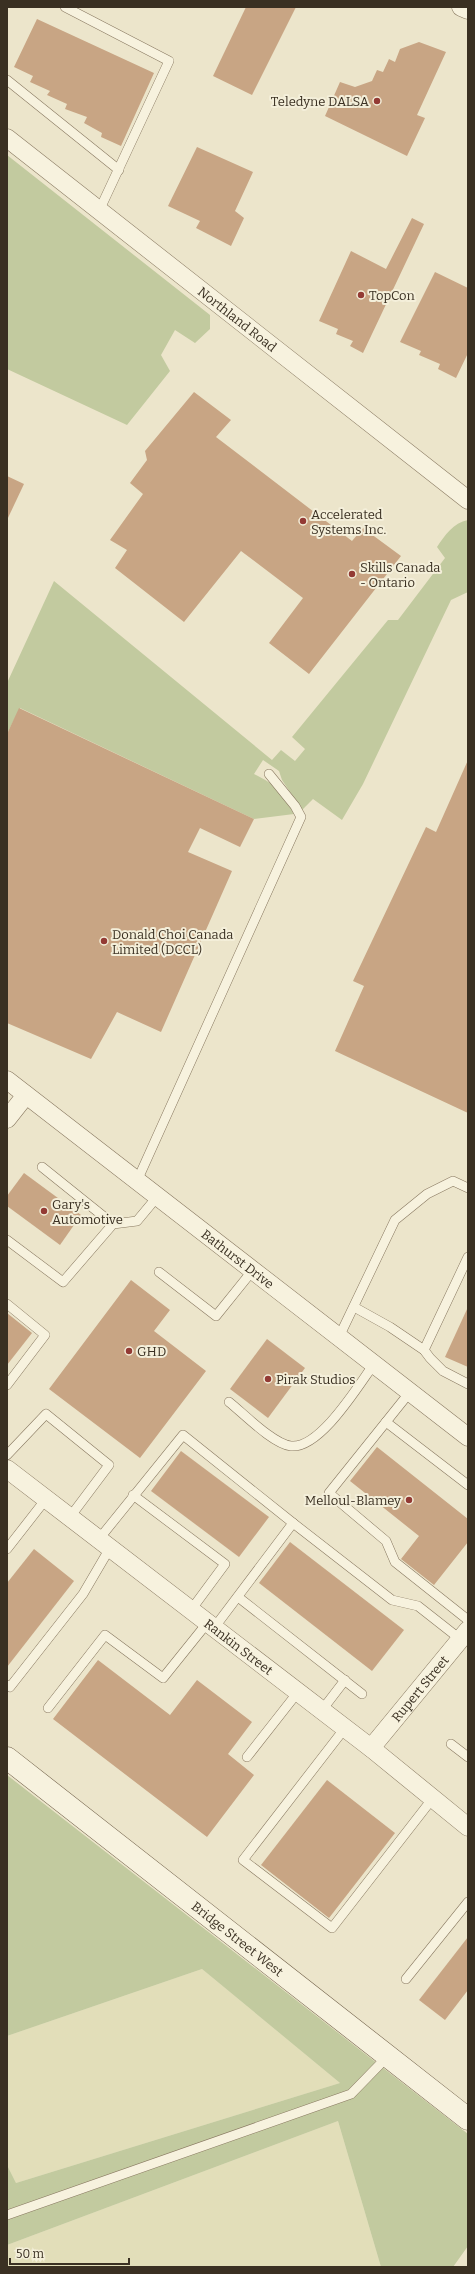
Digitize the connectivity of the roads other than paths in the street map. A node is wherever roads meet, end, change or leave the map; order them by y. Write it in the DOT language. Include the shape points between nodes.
graph roads {
  1 [pos="65,7"];
  2 [pos="461,7"];
  3 [pos="468,10"];
  4 [pos="7,80"];
  5 [pos="7,138"];
  6 [pos="119,170"];
  7 [pos="99,211"];
  8 [pos="468,500"];
  9 [pos="269,774"];
  10 [pos="7,1080"];
  11 [pos="26,1095"];
  12 [pos="7,1119"];
  13 [pos="42,1167"];
  14 [pos="137,1181"];
  15 [pos="468,1188"];
  16 [pos="157,1197"];
  17 [pos="113,1224"];
  18 [pos="7,1240"];
  19 [pos="468,1257"];
  20 [pos="253,1270"];
  21 [pos="159,1272"];
  22 [pos="7,1304"];
  23 [pos="354,1307"];
  24 [pos="339,1337"];
  25 [pos="424,1350"];
  26 [pos="374,1364"];
  27 [pos="468,1384"];
  28 [pos="7,1385"];
  29 [pos="410,1392"];
  30 [pos="229,1402"];
  31 [pos="386,1422"];
  32 [pos="468,1437"];
  33 [pos="7,1455"];
  34 [pos="7,1469"];
  35 [pos="468,1485"];
  36 [pos="133,1495"];
  37 [pos="46,1499"];
  38 [pos="70,1517"];
  39 [pos="293,1523"];
  40 [pos="104,1544"];
  41 [pos="7,1549"];
  42 [pos="238,1597"];
  43 [pos="191,1610"];
  44 [pos="468,1620"];
  45 [pos="211,1625"];
  46 [pos="464,1634"];
  47 [pos="345,1680"];
  48 [pos="7,1685"];
  49 [pos="298,1692"];
  50 [pos="362,1694"];
  51 [pos="48,1708"];
  52 [pos="322,1710"];
  53 [pos="345,1728"];
  54 [pos="451,1744"];
  55 [pos="371,1748"];
  56 [pos="247,1757"];
  57 [pos="468,1757"];
  58 [pos="7,1758"];
  59 [pos="433,1798"];
  60 [pos="468,1827"];
  61 [pos="468,1902"];
  62 [pos="406,1979"];
  63 [pos="388,2056"];
  64 [pos="468,2119"];
  65 [pos="7,2215"];
  1 -- 6 [label="lane" via="169,61"];
  2 -- 3 [label="street"];
  4 -- 6 [label="lane"];
  5 -- 7 [label="street, Northland Road"];
  6 -- 7 [label="lane"];
  7 -- 8 [label="street, Northland Road"];
  9 -- 14 [label="lane" via="301,817"];
  10 -- 11 [label="street, Bathurst Drive"];
  11 -- 12 [label="street"];
  11 -- 14 [label="street, Bathurst Drive"];
  13 -- 17 [label="lane"];
  14 -- 16 [label="street, Bathurst Drive"];
  15 -- 23 [label="lane" via="453,1181 427,1194 395,1220"];
  16 -- 17 [label="lane" via="137,1221"];
  16 -- 20 [label="street, Bathurst Drive"];
  17 -- 18 [label="lane" via="63,1282"];
  19 -- 25 [label="lane"];
  20 -- 21 [label="lane" via="216,1316"];
  20 -- 24 [label="street, Bathurst Drive"];
  22 -- 28 [label="lane" via="45,1335"];
  23 -- 24 [label="lane"];
  23 -- 25 [label="lane" via="390,1326"];
  24 -- 26 [label="street, Bathurst Drive"];
  25 -- 27 [label="lane" via="443,1371"];
  26 -- 29 [label="street, Bathurst Drive"];
  26 -- 30 [label="lane" via="321,1434 308,1442 292,1446 277,1441"];
  29 -- 31 [label="lane"];
  29 -- 32 [label="street, Bathurst Drive"];
  31 -- 35 [label="lane"];
  31 -- 44 [label="lane" via="329,1494 386,1541 395,1562"];
  33 -- 38 [label="lane" via="46,1414 109,1465"];
  34 -- 37 [label="street, Rankin Street"];
  36 -- 39 [label="lane" via="183,1435"];
  36 -- 40 [label="lane"];
  36 -- 43 [label="lane" via="225,1564"];
  37 -- 38 [label="street, Rankin Street"];
  37 -- 41 [label="lane"];
  38 -- 40 [label="street, Rankin Street"];
  39 -- 42 [label="lane"];
  39 -- 46 [label="lane" via="392,1600 418,1606"];
  40 -- 43 [label="street, Rankin Street"];
  40 -- 48 [label="lane" via="83,1594 10,1687"];
  42 -- 45 [label="lane"];
  42 -- 47 [label="lane"];
  43 -- 45 [label="street, Rankin Street"];
  45 -- 49 [label="street, Rankin Street"];
  45 -- 51 [label="lane" via="163,1678 104,1635"];
  46 -- 55 [label="street, Rupert Street"];
  47 -- 50 [label="lane"];
  47 -- 52 [label="lane"];
  49 -- 52 [label="street, Rankin Street"];
  49 -- 56 [label="lane"];
  52 -- 53 [label="street, Rankin Street"];
  53 -- 55 [label="street, Rankin Street"];
  53 -- 59 [label="lane" via="243,1860 332,1928"];
  54 -- 57 [label="lane"];
  55 -- 59 [label="street, Rankin Street"];
  58 -- 63 [label="street, Bridge Street West"];
  59 -- 60 [label="street, Rankin Street"];
  61 -- 62 [label="lane"];
  63 -- 64 [label="street, Bridge Street West"];
  63 -- 65 [label="lane" via="351,2094"];
}
